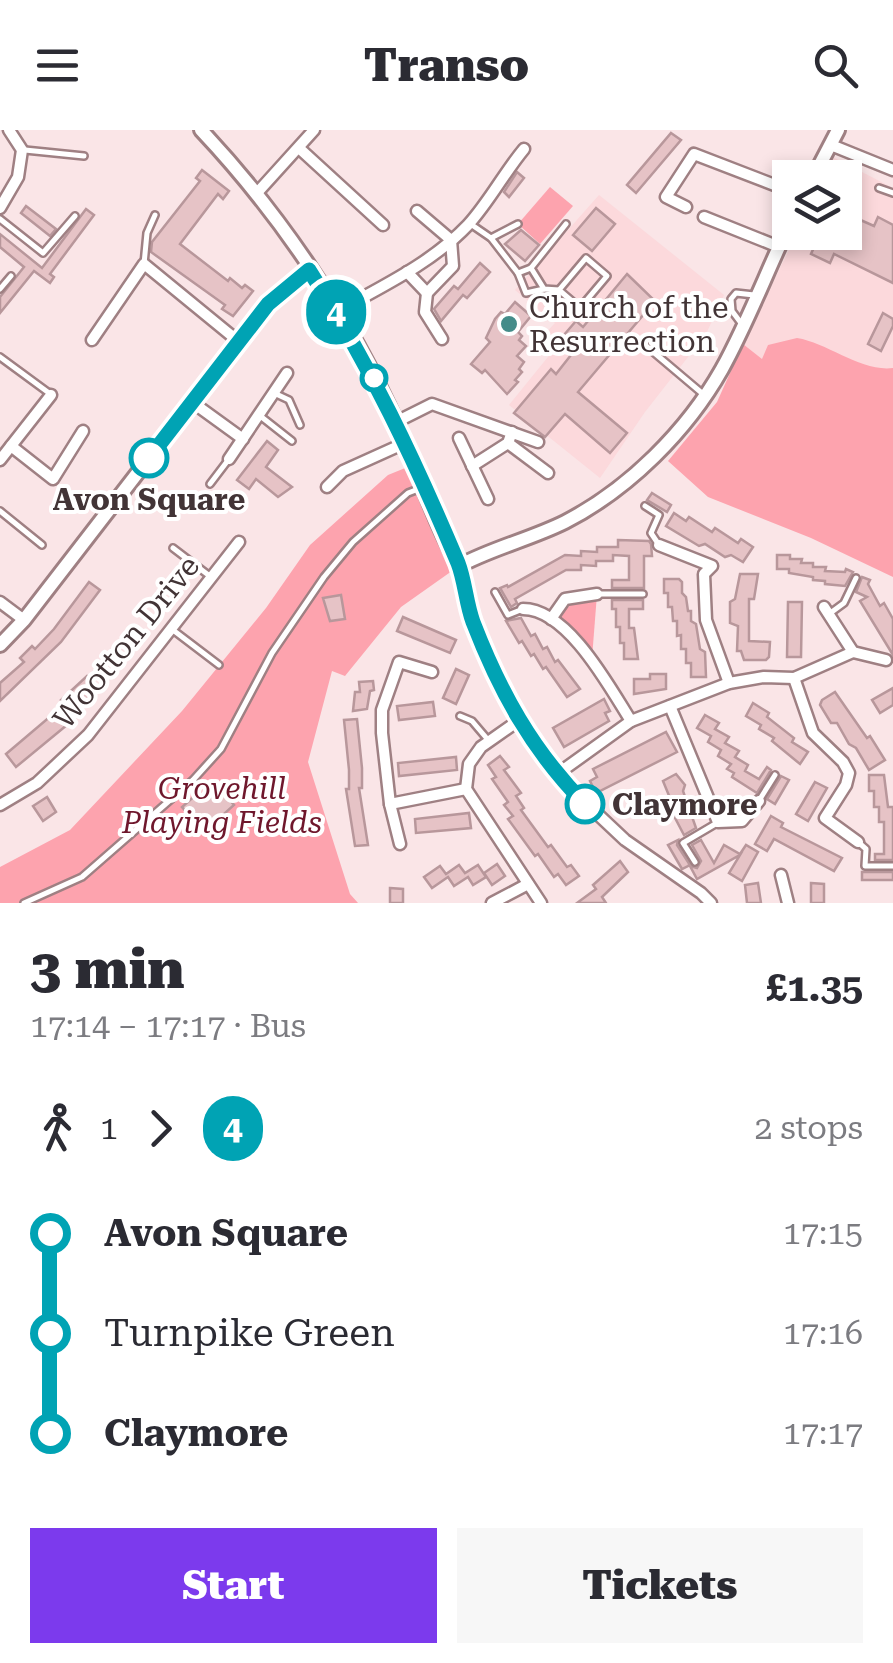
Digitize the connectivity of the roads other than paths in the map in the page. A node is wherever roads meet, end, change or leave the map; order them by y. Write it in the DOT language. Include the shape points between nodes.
graph roads {
  1 [pos="9,130"];
  2 [pos="201,130"];
  3 [pos="314,130"];
  4 [pos="838,130"];
  5 [pos="831,145"];
  6 [pos="300,149"];
  7 [pos="524,149"];
  8 [pos="22,150"];
  9 [pos="84,156"];
  10 [pos="823,160"];
  11 [pos="893,170"];
  12 [pos="772,184"];
  13 [pos="880,188"];
  14 [pos="893,193"];
  15 [pos="257,194"];
  16 [pos="686,207"];
  17 [pos="0,208"];
  18 [pos="416,210"];
  19 [pos="155,215"];
  20 [pos="75,216"];
  21 [pos="704,216"];
  22 [pos="0,220"];
  23 [pos="470,223"];
  24 [pos="518,224"];
  25 [pos="566,224"];
  26 [pos="382,225"];
  27 [pos="491,238"];
  28 [pos="451,240"];
  29 [pos="772,244"];
  30 [pos="777,250"];
  31 [pos="144,264"];
  32 [pos="531,268"];
  33 [pos="309,270"];
  34 [pos="408,272"];
  35 [pos="518,273"];
  36 [pos="11,276"];
  37 [pos="0,289"];
  38 [pos="544,289"];
  39 [pos="559,290"];
  40 [pos="427,293"];
  41 [pos="756,296"];
  42 [pos="336,312"];
  43 [pos="743,326"];
  44 [pos="442,339"];
  45 [pos="92,340"];
  46 [pos="238,341"];
  47 [pos="645,345"];
  48 [pos="0,357"];
  49 [pos="288,374"];
  50 [pos="274,393"];
  51 [pos="52,395"];
  52 [pos="705,396"];
  53 [pos="192,402"];
  54 [pos="259,415"];
  55 [pos="396,422"];
  56 [pos="300,425"];
  57 [pos="84,431"];
  58 [pos="459,438"];
  59 [pos="510,438"];
  60 [pos="243,439"];
  61 [pos="292,441"];
  62 [pos="538,442"];
  63 [pos="405,443"];
  64 [pos="11,446"];
  65 [pos="230,459"];
  66 [pos="0,460"];
  67 [pos="472,466"];
  68 [pos="548,473"];
  69 [pos="210,484"];
  70 [pos="424,487"];
  71 [pos="327,488"];
  72 [pos="488,500"];
  73 [pos="646,506"];
  74 [pos="0,511"];
  75 [pos="239,542"];
  76 [pos="42,545"];
  77 [pos="659,545"];
  78 [pos="172,548"];
  79 [pos="459,566"];
  80 [pos="211,577"];
  81 [pos="856,578"];
  82 [pos="495,592"];
  83 [pos="597,594"];
  84 [pos="643,594"];
  85 [pos="0,602"];
  86 [pos="523,610"];
  87 [pos="826,610"];
  88 [pos="551,619"];
  89 [pos="24,620"];
  90 [pos="170,628"];
  91 [pos="0,645"];
  92 [pos="853,652"];
  93 [pos="889,658"];
  94 [pos="219,666"];
  95 [pos="432,672"];
  96 [pos="794,678"];
  97 [pos="728,683"];
  98 [pos="670,706"];
  99 [pos="460,716"];
  100 [pos="518,721"];
  101 [pos="631,722"];
  102 [pos="489,741"];
  103 [pos="556,775"];
  104 [pos="775,775"];
  105 [pos="466,789"];
  106 [pos="759,802"];
  107 [pos="390,804"];
  108 [pos="0,805"];
  109 [pos="718,822"];
  110 [pos="858,842"];
  111 [pos="400,844"];
  112 [pos="695,862"];
  113 [pos="893,866"];
  114 [pos="781,875"];
  115 [pos="528,884"];
  116 [pos="24,903"];
  117 [pos="492,903"];
  118 [pos="541,903"];
  119 [pos="711,903"];
  120 [pos="788,903"];
  1 -- 8 [label="street"];
  2 -- 15 [label="street"];
  3 -- 6 [label="street"];
  4 -- 5 [label="street"];
  5 -- 10 [label="street"];
  5 -- 11 [label="street"];
  6 -- 15 [label="street"];
  6 -- 26 [label="street"];
  7 -- 23 [label="street"];
  8 -- 9 [label="lane"];
  8 -- 17 [label="street" via="18,177"];
  12 -- 16 [label="street" via="694,154 666,197"];
  13 -- 14 [label="lane"];
  15 -- 33 [label="street"];
  18 -- 28 [label="street"];
  19 -- 31 [label="lane"];
  20 -- 22 [label="lane" via="43,252"];
  21 -- 29 [label="street"];
  23 -- 27 [label="lane"];
  23 -- 28 [label="street"];
  24 -- 27 [label="lane"];
  25 -- 32 [label="lane"];
  27 -- 35 [label="lane"];
  28 -- 34 [label="street"];
  28 -- 40 [label="street" via="452,266"];
  30 -- 41 [label="street"];
  31 -- 45 [label="street"];
  31 -- 46 [label="street"];
  32 -- 35 [label="lane"];
  32 -- 38 [label="lane"];
  33 -- 42 [label="street"];
  33 -- 46 [label="street"];
  34 -- 40 [label="street"];
  34 -- 42 [label="street"];
  35 -- 38 [label="lane" via="526,294"];
  36 -- 37 [label="lane"];
  38 -- 39 [label="lane"];
  39 -- 39 [label="lane" via="586,258 607,276 580,308"];
  40 -- 44 [label="street" via="424,312"];
  41 -- 43 [label="street"];
  41 -- 43 [label="lane" via="736,292 730,300"];
  42 -- 55 [label="street"];
  43 -- 52 [label="street"];
  46 -- 53 [label="street"];
  47 -- 52 [label="lane"];
  48 -- 51 [label="lane"];
  49 -- 50 [label="street"];
  50 -- 54 [label="street"];
  50 -- 56 [label="lane" via="289,400"];
  51 -- 64 [label="street"];
  52 -- 79 [label="street" via="650,460 611,493 566,521"];
  53 -- 60 [label="street"];
  53 -- 89 [label="street"];
  54 -- 60 [label="street"];
  54 -- 61 [label="lane"];
  55 -- 59 [label="street" via="432,404"];
  55 -- 63 [label="street"];
  57 -- 64 [label="street" via="53,479"];
  58 -- 67 [label="street"];
  59 -- 62 [label="street"];
  59 -- 67 [label="street"];
  59 -- 68 [label="street"];
  60 -- 65 [label="street"];
  63 -- 70 [label="street"];
  63 -- 71 [label="street" via="343,471"];
  64 -- 66 [label="street"];
  65 -- 69 [label="lane"];
  67 -- 72 [label="street"];
  70 -- 79 [label="street"];
  70 -- 116 [label="lane" via="408,493 353,542 324,577 272,653 221,749 193,780 82,877"];
  73 -- 77 [label="lane" via="659,516 651,533"];
  74 -- 76 [label="lane"];
  75 -- 80 [label="street, Wootton Drive"];
  77 -- 97 [label="street" via="712,566 704,574 706,620"];
  78 -- 80 [label="lane"];
  79 -- 100 [label="street" via="472,620"];
  80 -- 90 [label="street, Wootton Drive"];
  81 -- 87 [label="lane" via="844,603"];
  82 -- 86 [label="lane" via="508,615"];
  83 -- 84 [label="lane"];
  83 -- 88 [label="street" via="565,600"];
  85 -- 89 [label="street"];
  86 -- 88 [label="street"];
  87 -- 92 [label="street"];
  88 -- 101 [label="street" via="592,658"];
  89 -- 91 [label="street"];
  90 -- 94 [label="lane"];
  90 -- 108 [label="street, Wootton Drive" via="88,735 37,783"];
  92 -- 93 [label="street"];
  92 -- 96 [label="street"];
  95 -- 107 [label="street" via="399,662 382,710"];
  96 -- 97 [label="street"];
  96 -- 110 [label="street" via="813,733 849,773 825,818"];
  97 -- 98 [label="street"];
  98 -- 101 [label="street"];
  98 -- 109 [label="street"];
  99 -- 102 [label="lane"];
  100 -- 102 [label="street"];
  100 -- 103 [label="street"];
  101 -- 103 [label="street"];
  102 -- 105 [label="street" via="469,764"];
  103 -- 119 [label="street" via="625,840"];
  104 -- 106 [label="lane"];
  105 -- 107 [label="street"];
  105 -- 115 [label="street"];
  106 -- 109 [label="street" via="742,821"];
  107 -- 111 [label="street"];
  109 -- 112 [label="lane" via="683,843"];
  110 -- 113 [label="lane" via="866,849 864,866"];
  114 -- 120 [label="street"];
  115 -- 117 [label="street"];
  115 -- 118 [label="street"];
}
